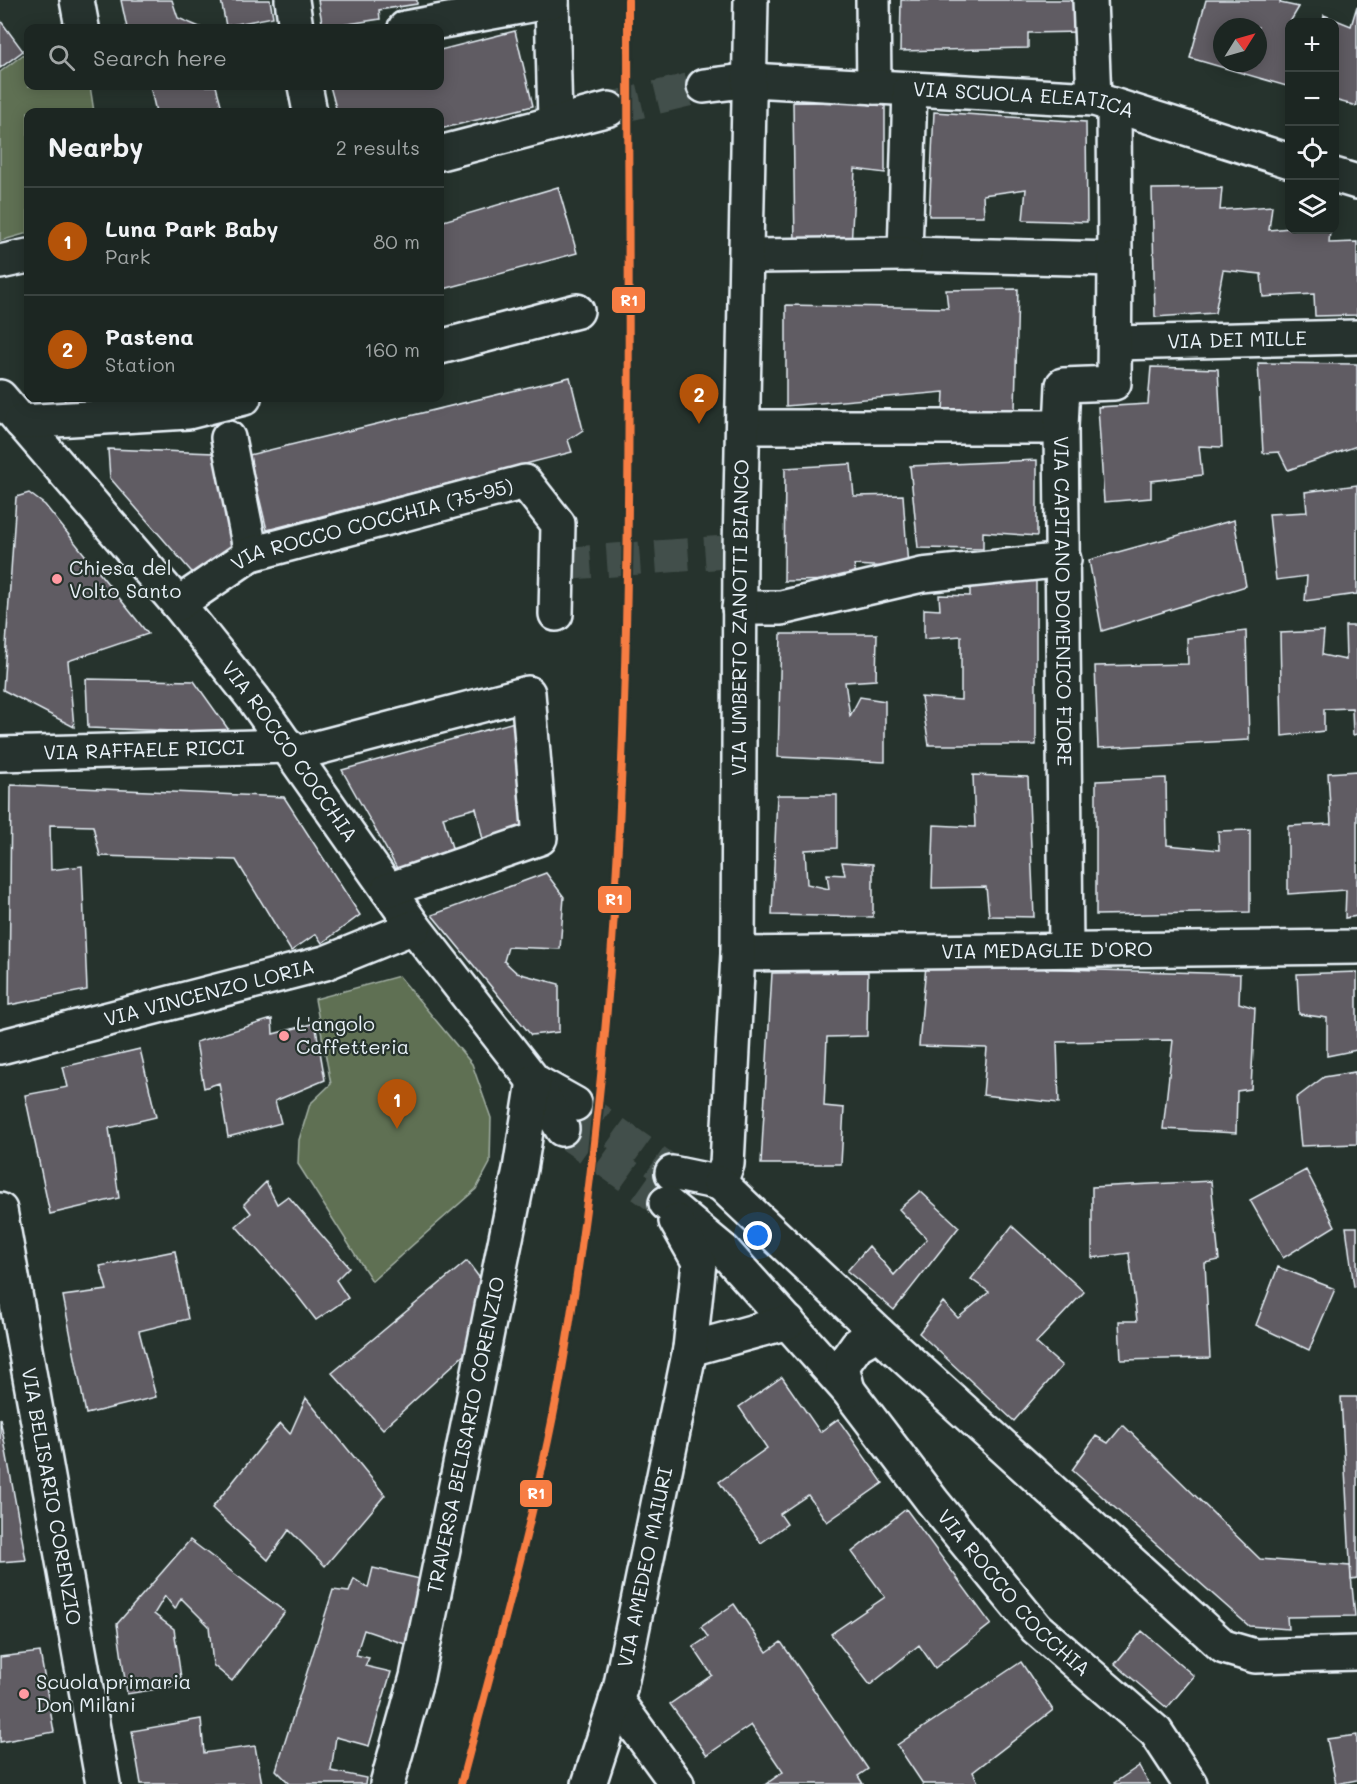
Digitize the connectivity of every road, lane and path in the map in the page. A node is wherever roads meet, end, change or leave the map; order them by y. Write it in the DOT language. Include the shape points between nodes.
graph roads {
  1 [pos="292,0"];
  2 [pos="751,0"];
  3 [pos="873,0"];
  4 [pos="1090,0"];
  5 [pos="552,1"];
  6 [pos="421,17"];
  7 [pos="295,24"];
  8 [pos="751,80"];
  9 [pos="704,86"];
  10 [pos="874,87"];
  11 [pos="910,89"];
  12 [pos="306,90"];
  13 [pos="1104,103"];
  14 [pos="309,108"];
  15 [pos="609,109"];
  16 [pos="555,122"];
  17 [pos="444,152"];
  18 [pos="1285,159"];
  19 [pos="1339,176"];
  20 [pos="1357,182"];
  21 [pos="905,254"];
  22 [pos="747,256"];
  23 [pos="24,257"];
  24 [pos="1115,259"];
  25 [pos="0,262"];
  26 [pos="577,311"];
  27 [pos="1357,337"];
  28 [pos="1115,343"];
  29 [pos="444,346"];
  30 [pos="0,397"];
  31 [pos="228,402"];
  32 [pos="21,422"];
  33 [pos="743,427"];
  34 [pos="1061,427"];
  35 [pos="228,438"];
  36 [pos="251,554"];
  37 [pos="1064,560"];
  38 [pos="178,604"];
  39 [pos="740,608"];
  40 [pos="556,614"];
  41 [pos="291,750"];
  42 [pos="0,754"];
  43 [pos="388,890"];
  44 [pos="414,927"];
  45 [pos="1357,947"];
  46 [pos="1066,950"];
  47 [pos="738,954"];
  48 [pos="0,1047"];
  49 [pos="534,1081"];
  50 [pos="569,1117"];
  51 [pos="720,1183"];
  52 [pos="669,1188"];
  53 [pos="0,1210"];
  54 [pos="788,1322"];
  55 [pos="878,1333"];
  56 [pos="690,1349"];
  57 [pos="848,1390"];
  58 [pos="1357,1653"];
  59 [pos="616,1700"];
  60 [pos="103,1784"];
  61 [pos="387,1784"];
  62 [pos="589,1784"];
  63 [pos="677,1784"];
  64 [pos="1190,1784"];
  1 -- 7 [label="street"];
  2 -- 8 [label="street, VIA UMBERTO ZANOTTI BIANCO"];
  3 -- 10 [label="street"];
  4 -- 13 [label="street"];
  5 -- 6 [label="street"];
  5 -- 16 [label="street"];
  8 -- 9 [label="street, VIA SCUOLA ELEATICA"];
  8 -- 10 [label="street, VIA SCUOLA ELEATICA"];
  8 -- 22 [label="street, VIA UMBERTO ZANOTTI BIANCO"];
  10 -- 11 [label="street, VIA SCUOLA ELEATICA"];
  11 -- 13 [label="street, VIA SCUOLA ELEATICA"];
  11 -- 21 [label="street"];
  12 -- 14 [label="street"];
  13 -- 18 [label="street, VIA SCUOLA ELEATICA"];
  13 -- 24 [label="street"];
  15 -- 16 [label="street"];
  16 -- 17 [label="street"];
  19 -- 20 [label="street"];
  21 -- 22 [label="street"];
  21 -- 24 [label="street"];
  22 -- 33 [label="street, VIA UMBERTO ZANOTTI BIANCO"];
  23 -- 25 [label="street"];
  24 -- 28 [label="street"];
  26 -- 29 [label="street"];
  27 -- 28 [label="street, VIA DEI MILLE"];
  28 -- 34 [label="street" via="1114,383 1063,385"];
  30 -- 32 [label="street, VIA ROCCO COCCHIA"];
  31 -- 32 [label="street" via="188,412"];
  32 -- 38 [label="street, VIA ROCCO COCCHIA"];
  33 -- 34 [label="street, VIA CAPITANO DOMENICO FIORE"];
  33 -- 39 [label="street, VIA UMBERTO ZANOTTI BIANCO"];
  34 -- 37 [label="street, VIA CAPITANO DOMENICO FIORE"];
  35 -- 36 [label="street"];
  36 -- 38 [label="street, VIA ROCCO COCCHIA (75-95)"];
  36 -- 40 [label="street, VIA ROCCO COCCHIA (75-95)" via="525,482 558,524"];
  37 -- 39 [label="street" via="922,575 781,608"];
  37 -- 46 [label="street, VIA CAPITANO DOMENICO FIORE"];
  38 -- 41 [label="street, VIA ROCCO COCCHIA"];
  39 -- 47 [label="street, VIA UMBERTO ZANOTTI BIANCO"];
  41 -- 42 [label="street, VIA RAFFAELE RICCI"];
  41 -- 43 [label="street, VIA ROCCO COCCHIA"];
  41 -- 43 [label="street, VIA RAFFAELE RICCI" via="528,693 540,838"];
  43 -- 44 [label="street, VIA ROCCO COCCHIA"];
  44 -- 48 [label="street, VIA VINCENZO LORIA" via="325,963"];
  44 -- 49 [label="street, VIA ROCCO COCCHIA"];
  45 -- 46 [label="street, VIA MEDAGLIE D'ORO"];
  46 -- 47 [label="street, VIA MEDAGLIE D'ORO"];
  47 -- 51 [label="street, VIA UMBERTO ZANOTTI BIANCO" via="727,1164"];
  49 -- 50 [label="street, VIA ROCCO COCCHIA"];
  49 -- 61 [label="street, TRAVERSA BELISARIO CORENZIO" via="417,1677"];
  51 -- 52 [label="street"];
  51 -- 55 [label="street"];
  52 -- 54 [label="street, VIA ROCCO COCCHIA"];
  52 -- 56 [label="street, VIA AMEDEO MAIURI" via="699,1262"];
  53 -- 60 [label="street, VIA BELISARIO CORENZIO"];
  54 -- 56 [label="street"];
  54 -- 57 [label="street, VIA ROCCO COCCHIA"];
  55 -- 57 [label="street" via="857,1345 842,1366"];
  55 -- 58 [label="street" via="1224,1647 1255,1656"];
  56 -- 59 [label="street, VIA AMEDEO MAIURI"];
  57 -- 64 [label="street, VIA ROCCO COCCHIA" via="1036,1628 1156,1732"];
  59 -- 62 [label="street, VIA AMEDEO MAIURI"];
  59 -- 63 [label="street"];
}
